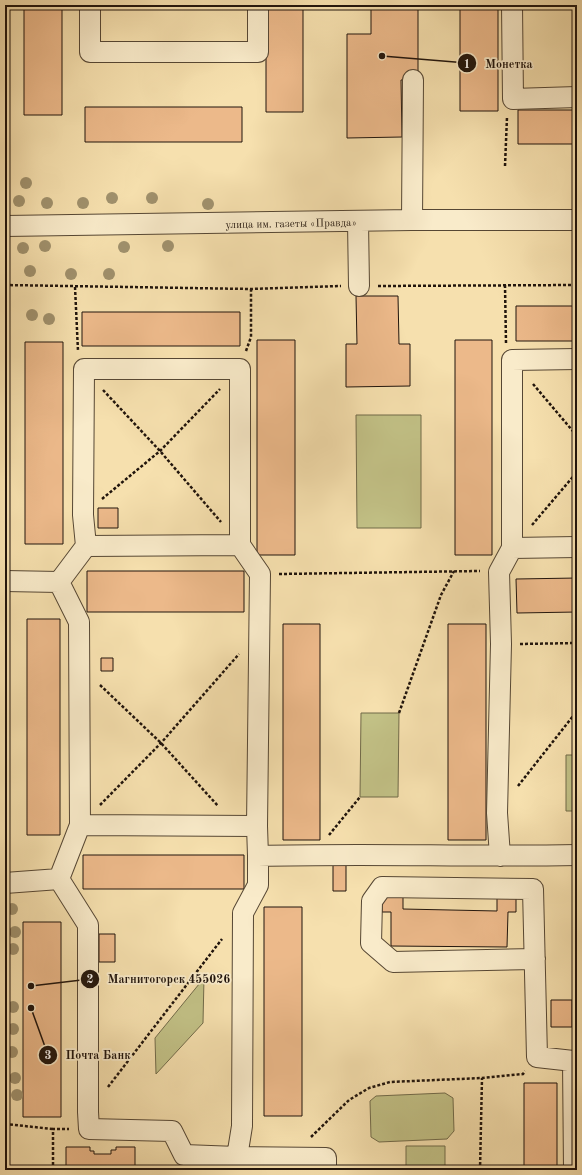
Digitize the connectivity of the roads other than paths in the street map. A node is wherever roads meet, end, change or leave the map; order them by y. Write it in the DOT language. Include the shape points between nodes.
graph roads {
  1 [pos="90,5"];
  2 [pos="258,5"];
  3 [pos="512,5"];
  4 [pos="413,80"];
  5 [pos="577,97"];
  6 [pos="412,220"];
  7 [pos="577,220"];
  8 [pos="358,222"];
  9 [pos="5,226"];
  10 [pos="359,286"];
  11 [pos="577,359"];
  12 [pos="240,545"];
  13 [pos="86,546"];
  14 [pos="577,547"];
  15 [pos="512,548"];
  16 [pos="5,580"];
  17 [pos="59,582"];
  18 [pos="80,825"];
  19 [pos="257,826"];
  20 [pos="577,855"];
  21 [pos="258,856"];
  22 [pos="500,856"];
  23 [pos="59,879"];
  24 [pos="5,883"];
  25 [pos="535,959"];
  26 [pos="575,1061"];
  27 [pos="237,1164"];
  28 [pos="326,1170"];
  29 [pos="574,1170"];
  1 -- 2 [label="street" via="90,52 258,52"];
  3 -- 5 [label="street" via="513,99"];
  4 -- 6 [label="street"];
  6 -- 7 [label="street, улица им. газеты «Правда»"];
  6 -- 8 [label="street, улица им. газеты «Правда»"];
  8 -- 9 [label="street, улица им. газеты «Правда»"];
  8 -- 10 [label="street"];
  11 -- 15 [label="street" via="512,360"];
  12 -- 13 [label="street"];
  12 -- 13 [label="street" via="240,369 84,369 83,515"];
  12 -- 19 [label="street" via="260,574"];
  13 -- 17 [label="street"];
  14 -- 15 [label="street"];
  15 -- 22 [label="street" via="498,572 501,644 497,813"];
  16 -- 17 [label="street"];
  17 -- 18 [label="street" via="79,622"];
  18 -- 19 [label="street"];
  18 -- 23 [label="street"];
  19 -- 21 [label="street"];
  20 -- 22 [label="street"];
  21 -- 22 [label="street"];
  21 -- 27 [label="street" via="258,885 243,913 242,1126"];
  23 -- 24 [label="street"];
  23 -- 27 [label="street" via="88,925 89,1129 172,1131 184,1154"];
  25 -- 25 [label="street" via="533,889 382,887 372,901 370,943 393,962"];
  25 -- 26 [label="street" via="537,1057"];
  26 -- 29 [label="street"];
  27 -- 28 [label="street" via="290,1158 326,1158"];
}
